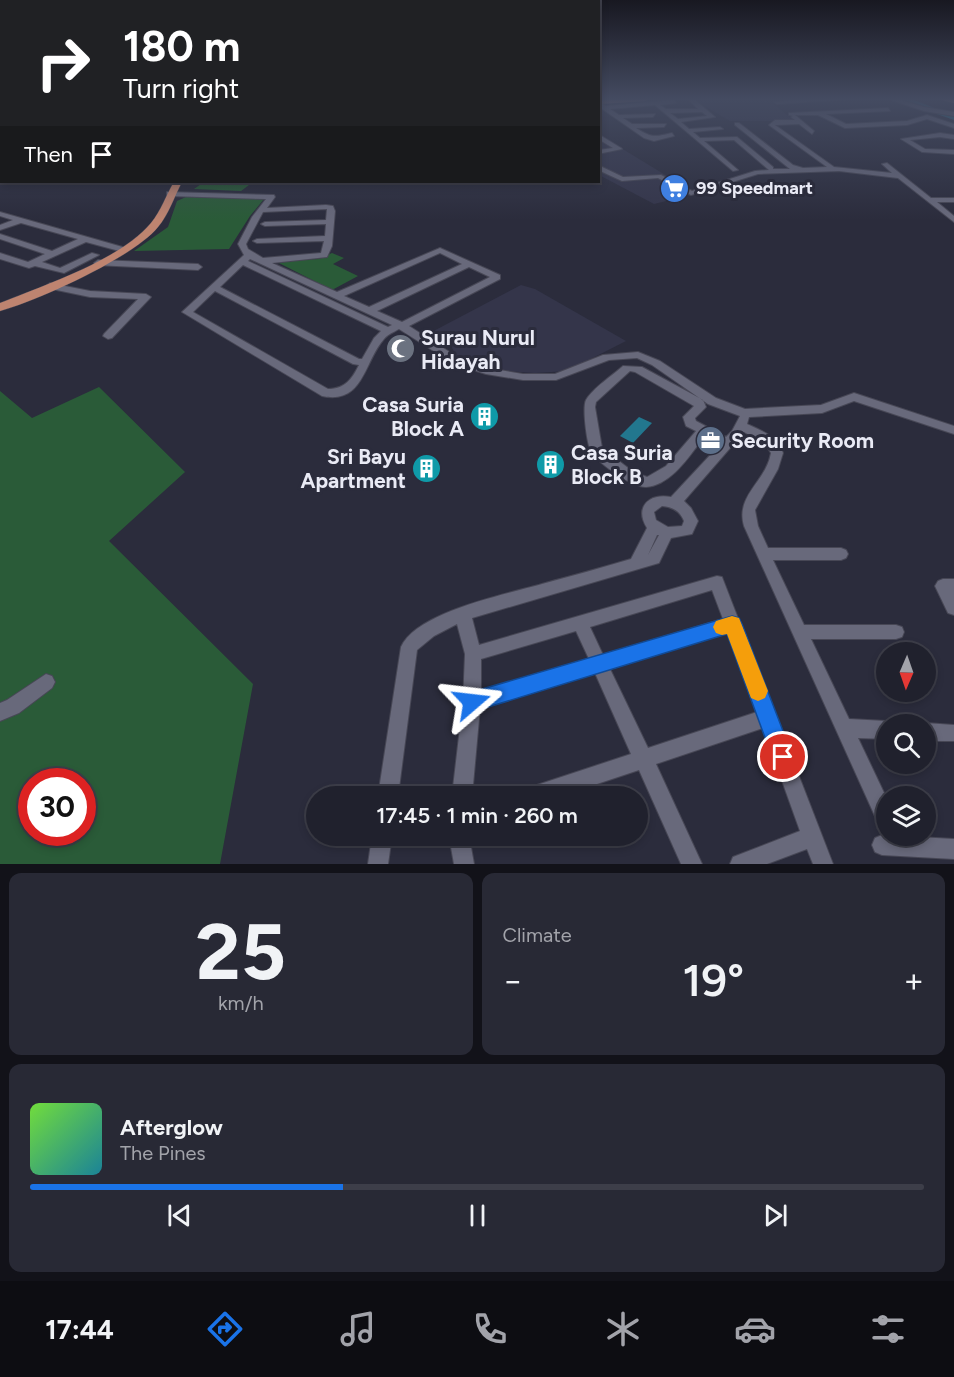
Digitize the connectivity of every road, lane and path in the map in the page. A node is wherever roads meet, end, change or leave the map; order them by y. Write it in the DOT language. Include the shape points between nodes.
graph roads {
  1 [pos="604,139"];
  2 [pos="701,139"];
  3 [pos="737,139"];
  4 [pos="757,139"];
  5 [pos="794,139"];
  6 [pos="905,139"];
  7 [pos="600,152"];
  8 [pos="954,152"];
  9 [pos="885,164"];
  10 [pos="600,168"];
  11 [pos="771,168"];
  12 [pos="735,170"];
  13 [pos="900,176"];
  14 [pos="174,188"];
  15 [pos="185,195"];
  16 [pos="935,199"];
  17 [pos="954,200"];
  18 [pos="261,210"];
  19 [pos="0,214"];
  20 [pos="954,220"];
  21 [pos="18,221"];
  22 [pos="329,222"];
  23 [pos="265,224"];
  24 [pos="0,228"];
  25 [pos="0,236"];
  26 [pos="328,238"];
  27 [pos="85,239"];
  28 [pos="257,241"];
  29 [pos="123,250"];
  30 [pos="53,254"];
  31 [pos="0,256"];
  32 [pos="246,258"];
  33 [pos="97,259"];
  34 [pos="263,261"];
  35 [pos="35,263"];
  36 [pos="470,263"];
  37 [pos="198,267"];
  38 [pos="50,286"];
  39 [pos="213,287"];
  40 [pos="336,296"];
  41 [pos="0,307"];
  42 [pos="369,311"];
  43 [pos="397,327"];
  44 [pos="108,336"];
  45 [pos="365,362"];
  46 [pos="952,428"];
  47 [pos="734,433"];
  48 [pos="699,435"];
  49 [pos="675,502"];
  50 [pos="660,530"];
  51 [pos="763,554"];
  52 [pos="841,554"];
  53 [pos="636,564"];
  54 [pos="954,586"];
  55 [pos="954,608"];
  56 [pos="463,614"];
  57 [pos="580,622"];
  58 [pos="732,624"];
  59 [pos="801,632"];
  60 [pos="896,633"];
  61 [pos="473,654"];
  62 [pos="600,663"];
  63 [pos="46,682"];
  64 [pos="472,702"];
  65 [pos="0,712"];
  66 [pos="768,717"];
  67 [pos="845,728"];
  68 [pos="876,730"];
  69 [pos="936,732"];
  70 [pos="951,733"];
  71 [pos="644,759"];
  72 [pos="389,786"];
  73 [pos="463,786"];
  74 [pos="564,786"];
  75 [pos="876,796"];
  76 [pos="813,836"];
  77 [pos="381,846"];
  78 [pos="461,846"];
  79 [pos="927,846"];
  80 [pos="954,849"];
  81 [pos="378,864"];
  82 [pos="464,864"];
  83 [pos="692,864"];
  84 [pos="740,864"];
  85 [pos="823,864"];
  1 -- 7 [label="street" via="619,148"];
  2 -- 12 [label="street"];
  3 -- 11 [label="street"];
  4 -- 5 [label="street" via="793,168 831,166"];
  6 -- 8 [label="street" via="924,151"];
  9 -- 13 [label="street"];
  10 -- 13 [label="street" via="622,179 654,175 691,194 757,172 839,169"];
  13 -- 16 [label="street"];
  14 -- 15 [label="main road"];
  14 -- 29 [label="main road" via="156,225"];
  15 -- 18 [label="street" via="271,197"];
  16 -- 17 [label="street"];
  16 -- 20 [label="street"];
  18 -- 22 [label="street" via="330,208"];
  18 -- 32 [label="street" via="242,243"];
  19 -- 21 [label="street"];
  21 -- 24 [label="street"];
  21 -- 27 [label="street"];
  22 -- 23 [label="street"];
  22 -- 26 [label="street"];
  25 -- 30 [label="street"];
  26 -- 28 [label="street"];
  26 -- 34 [label="street" via="324,255"];
  27 -- 29 [label="street"];
  27 -- 30 [label="street"];
  29 -- 33 [label="main road"];
  30 -- 35 [label="street"];
  31 -- 35 [label="street" via="24,264"];
  32 -- 34 [label="street"];
  32 -- 39 [label="street"];
  32 -- 43 [label="street"];
  33 -- 35 [label="street" via="61,271"];
  33 -- 37 [label="street"];
  33 -- 38 [label="main road"];
  34 -- 40 [label="street"];
  36 -- 40 [label="street" via="440,250"];
  36 -- 42 [label="street"];
  36 -- 43 [label="street" via="496,275 496,279"];
  38 -- 41 [label="main road"];
  38 -- 44 [label="street" via="90,294 146,297"];
  39 -- 45 [label="street" via="357,362"];
  39 -- 45 [label="street" via="187,312 326,393 335,394 351,387"];
  40 -- 42 [label="street"];
  42 -- 43 [label="street"];
  43 -- 45 [label="street" via="377,340"];
  43 -- 47 [label="street" via="458,362 512,376 556,376 600,359 638,355 712,401"];
  46 -- 47 [label="street" via="854,397"];
  47 -- 48 [label="street"];
  47 -- 49 [label="street"];
  47 -- 51 [label="street" via="778,451 777,461 748,512"];
  48 -- 48 [label="street" via="672,467 654,480 642,481 596,450 589,406 627,368 638,369 699,403 700,407 689,417"];
  49 -- 50 [label="street" via="661,501 650,506 647,516"];
  49 -- 50 [label="street" via="690,515 690,526 681,533"];
  50 -- 53 [label="street"];
  50 -- 53 [label="street" via="654,559"];
  51 -- 52 [label="street"];
  51 -- 59 [label="street"];
  53 -- 56 [label="street"];
  54 -- 55 [label="street" via="943,586"];
  56 -- 61 [label="street"];
  56 -- 72 [label="street" via="414,640 409,647"];
  57 -- 58 [label="street" via="717,582"];
  57 -- 61 [label="street"];
  57 -- 62 [label="street"];
  58 -- 62 [label="street"];
  58 -- 66 [label="street"];
  59 -- 60 [label="street"];
  59 -- 67 [label="street"];
  61 -- 64 [label="street"];
  62 -- 64 [label="street"];
  62 -- 71 [label="street"];
  63 -- 65 [label="street"];
  64 -- 73 [label="street"];
  66 -- 71 [label="street"];
  66 -- 76 [label="street"];
  67 -- 68 [label="street"];
  67 -- 75 [label="street"];
  69 -- 70 [label="street"];
  71 -- 74 [label="street"];
  71 -- 83 [label="street"];
  76 -- 84 [label="street"];
  76 -- 85 [label="street"];
  77 -- 81 [label="street"];
  78 -- 82 [label="street"];
  79 -- 80 [label="street"];
}
